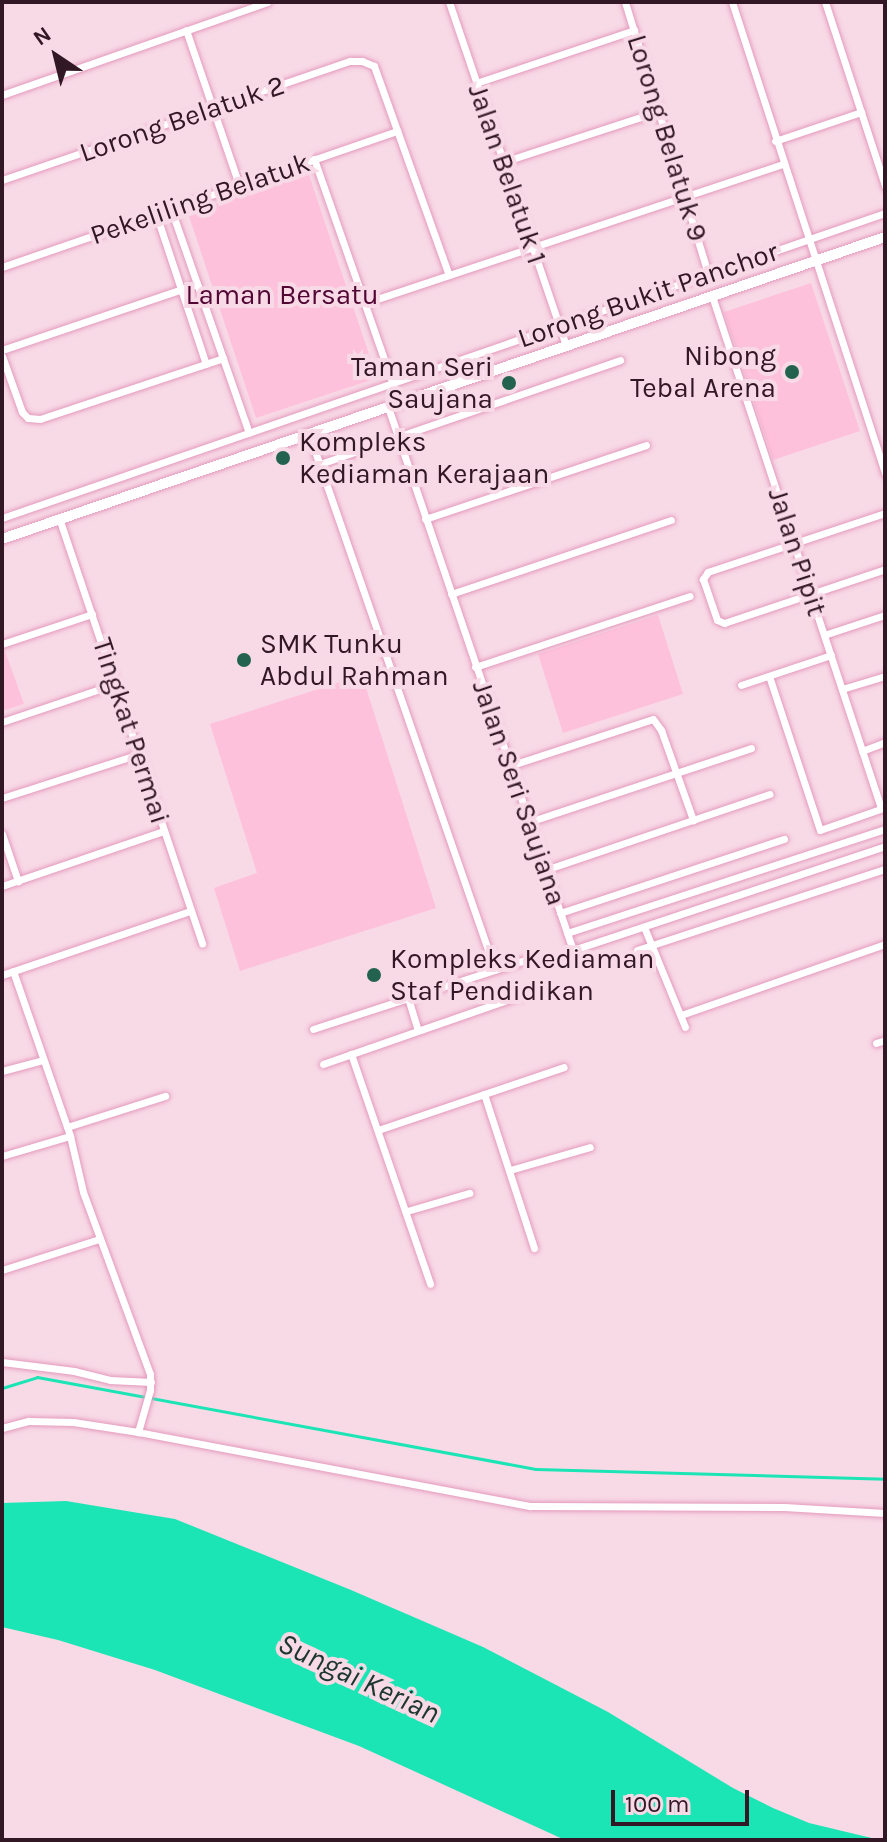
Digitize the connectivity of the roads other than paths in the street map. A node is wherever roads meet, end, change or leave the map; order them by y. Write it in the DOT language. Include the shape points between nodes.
graph roads {
  1 [pos="267,2"];
  2 [pos="449,2"];
  3 [pos="625,2"];
  4 [pos="732,2"];
  5 [pos="825,2"];
  6 [pos="186,30"];
  7 [pos="634,30"];
  8 [pos="476,83"];
  9 [pos="2,95"];
  10 [pos="213,108"];
  11 [pos="659,111"];
  12 [pos="861,112"];
  13 [pos="397,131"];
  14 [pos="775,141"];
  15 [pos="314,159"];
  16 [pos="503,162"];
  17 [pos="782,164"];
  18 [pos="2,180"];
  19 [pos="239,185"];
  20 [pos="885,186"];
  21 [pos="684,196"];
  22 [pos="171,209"];
  23 [pos="885,213"];
  24 [pos="156,214"];
  25 [pos="885,237"];
  26 [pos="806,240"];
  27 [pos="532,246"];
  28 [pos="814,261"];
  29 [pos="2,267"];
  30 [pos="708,274"];
  31 [pos="449,275"];
  32 [pos="197,284"];
  33 [pos="181,289"];
  34 [pos="712,296"];
  35 [pos="365,303"];
  36 [pos="559,326"];
  37 [pos="566,346"];
  38 [pos="2,353"];
  39 [pos="223,358"];
  40 [pos="620,360"];
  41 [pos="206,364"];
  42 [pos="393,384"];
  43 [pos="388,407"];
  44 [pos="249,433"];
  45 [pos="309,434"];
  46 [pos="397,437"];
  47 [pos="646,445"];
  48 [pos="357,451"];
  49 [pos="320,464"];
  50 [pos="885,474"];
  51 [pos="885,513"];
  52 [pos="2,518"];
  53 [pos="59,518"];
  54 [pos="425,519"];
  55 [pos="671,520"];
  56 [pos="2,539"];
  57 [pos="793,543"];
  58 [pos="885,569"];
  59 [pos="451,594"];
  60 [pos="810,594"];
  61 [pos="690,596"];
  62 [pos="92,614"];
  63 [pos="885,615"];
  64 [pos="824,635"];
  65 [pos="2,644"];
  66 [pos="831,655"];
  67 [pos="475,667"];
  68 [pos="769,676"];
  69 [pos="885,676"];
  70 [pos="115,684"];
  71 [pos="741,685"];
  72 [pos="842,689"];
  73 [pos="2,722"];
  74 [pos="885,742"];
  75 [pos="751,748"];
  76 [pos="862,751"];
  77 [pos="139,754"];
  78 [pos="509,766"];
  79 [pos="677,773"];
  80 [pos="770,794"];
  81 [pos="2,798"];
  82 [pos="883,808"];
  83 [pos="693,820"];
  84 [pos="529,822"];
  85 [pos="885,829"];
  86 [pos="164,831"];
  87 [pos="2,834"];
  88 [pos="784,839"];
  89 [pos="885,846"];
  90 [pos="885,869"];
  91 [pos="545,870"];
  92 [pos="18,881"];
  93 [pos="2,886"];
  94 [pos="190,911"];
  95 [pos="560,913"];
  96 [pos="644,927"];
  97 [pos="567,933"];
  98 [pos="202,944"];
  99 [pos="885,944"];
  100 [pos="653,946"];
  101 [pos="637,950"];
  102 [pos="532,958"];
  103 [pos="495,970"];
  104 [pos="13,971"];
  105 [pos="2,975"];
  106 [pos="538,989"];
  107 [pos="408,998"];
  108 [pos="681,1015"];
  109 [pos="685,1027"];
  110 [pos="313,1029"];
  111 [pos="418,1031"];
  112 [pos="351,1054"];
  113 [pos="43,1060"];
  114 [pos="323,1064"];
  115 [pos="564,1067"];
  116 [pos="2,1071"];
  117 [pos="484,1094"];
  118 [pos="165,1096"];
  119 [pos="67,1127"];
  120 [pos="378,1130"];
  121 [pos="70,1136"];
  122 [pos="590,1147"];
  123 [pos="2,1156"];
  124 [pos="510,1170"];
  125 [pos="469,1193"];
  126 [pos="407,1211"];
  127 [pos="99,1239"];
  128 [pos="534,1248"];
  129 [pos="2,1270"];
  130 [pos="430,1284"];
  131 [pos="2,1362"];
  132 [pos="151,1386"];
  133 [pos="2,1428"];
  134 [pos="138,1432"];
  135 [pos="885,1513"];
  1 -- 6 [label="street"];
  2 -- 8 [label="street, Jalan Belatuk 1"];
  3 -- 7 [label="street, Lorong Belatuk 9"];
  4 -- 14 [label="street"];
  5 -- 12 [label="street"];
  6 -- 9 [label="street"];
  6 -- 10 [label="street"];
  7 -- 8 [label="street"];
  7 -- 11 [label="street, Lorong Belatuk 9"];
  8 -- 16 [label="street, Jalan Belatuk 1"];
  10 -- 13 [label="street, Lorong Belatuk 2" via="362,61 374,66"];
  10 -- 18 [label="street, Lorong Belatuk 2"];
  10 -- 19 [label="street"];
  11 -- 16 [label="street"];
  11 -- 21 [label="street, Lorong Belatuk 9"];
  12 -- 14 [label="street"];
  12 -- 20 [label="street"];
  13 -- 15 [label="street, Pekeliling Belatuk"];
  13 -- 31 [label="street"];
  14 -- 17 [label="street"];
  15 -- 19 [label="street, Pekeliling Belatuk"];
  15 -- 35 [label="street"];
  16 -- 27 [label="street, Jalan Belatuk 1"];
  17 -- 21 [label="street"];
  17 -- 26 [label="street"];
  19 -- 22 [label="street, Pekeliling Belatuk"];
  21 -- 27 [label="street"];
  21 -- 30 [label="street, Lorong Belatuk 9"];
  22 -- 24 [label="street, Pekeliling Belatuk"];
  22 -- 32 [label="street"];
  23 -- 26 [label="street, Lorong Bukit Panchor"];
  24 -- 29 [label="street, Pekeliling Belatuk"];
  24 -- 33 [label="street"];
  25 -- 28 [label="main road"];
  26 -- 28 [label="street"];
  26 -- 30 [label="street, Lorong Bukit Panchor"];
  27 -- 31 [label="street"];
  27 -- 36 [label="street, Jalan Belatuk 1"];
  28 -- 34 [label="main road"];
  28 -- 50 [label="street"];
  30 -- 36 [label="street, Lorong Bukit Panchor"];
  31 -- 35 [label="street"];
  32 -- 33 [label="street"];
  32 -- 39 [label="street"];
  33 -- 38 [label="street"];
  33 -- 41 [label="street"];
  34 -- 37 [label="main road"];
  34 -- 57 [label="street, Jalan Pipit"];
  35 -- 42 [label="street"];
  36 -- 37 [label="street, Jalan Belatuk 1"];
  36 -- 42 [label="street, Lorong Bukit Panchor"];
  37 -- 43 [label="main road"];
  38 -- 41 [label="street" via="22,412 40,419"];
  39 -- 41 [label="street"];
  39 -- 44 [label="street"];
  40 -- 46 [label="street"];
  42 -- 44 [label="street, Lorong Bukit Panchor"];
  43 -- 45 [label="main road"];
  43 -- 46 [label="street, Jalan Seri Saujana"];
  44 -- 52 [label="street, Lorong Bukit Panchor"];
  45 -- 49 [label="street"];
  45 -- 53 [label="main road"];
  46 -- 54 [label="street, Jalan Seri Saujana"];
  47 -- 54 [label="street"];
  48 -- 49 [label="street"];
  49 -- 103 [label="street"];
  51 -- 57 [label="street"];
  53 -- 56 [label="main road"];
  53 -- 62 [label="street, Tingkat Permai"];
  54 -- 59 [label="street, Jalan Seri Saujana"];
  55 -- 59 [label="street"];
  57 -- 60 [label="street, Jalan Pipit"];
  57 -- 60 [label="street" via="708,572 703,579 717,620 724,623"];
  58 -- 60 [label="street"];
  59 -- 67 [label="street, Jalan Seri Saujana"];
  60 -- 64 [label="street, Jalan Pipit"];
  61 -- 67 [label="street"];
  62 -- 65 [label="street"];
  62 -- 70 [label="street, Tingkat Permai"];
  63 -- 64 [label="street"];
  64 -- 66 [label="street, Jalan Pipit"];
  66 -- 68 [label="street"];
  66 -- 72 [label="street, Jalan Pipit"];
  67 -- 78 [label="street, Jalan Seri Saujana"];
  68 -- 71 [label="street"];
  68 -- 82 [label="street" via="820,830"];
  69 -- 72 [label="street"];
  70 -- 73 [label="street"];
  70 -- 77 [label="street, Tingkat Permai"];
  72 -- 76 [label="street, Jalan Pipit"];
  74 -- 76 [label="street"];
  75 -- 79 [label="street"];
  76 -- 82 [label="street, Jalan Pipit"];
  77 -- 81 [label="street"];
  77 -- 86 [label="street, Tingkat Permai"];
  78 -- 79 [label="street" via="653,719"];
  78 -- 84 [label="street, Jalan Seri Saujana"];
  79 -- 83 [label="street"];
  79 -- 84 [label="street"];
  80 -- 83 [label="street"];
  83 -- 91 [label="street"];
  84 -- 91 [label="street, Jalan Seri Saujana"];
  85 -- 97 [label="street"];
  86 -- 92 [label="street"];
  86 -- 94 [label="street, Tingkat Permai"];
  87 -- 92 [label="street"];
  88 -- 95 [label="street"];
  89 -- 96 [label="street"];
  90 -- 100 [label="street"];
  91 -- 95 [label="street, Jalan Seri Saujana"];
  92 -- 93 [label="street"];
  94 -- 98 [label="street, Tingkat Permai"];
  94 -- 104 [label="street"];
  95 -- 97 [label="street, Jalan Seri Saujana"];
  96 -- 97 [label="street, Jalan Seri Saujana" via="573,950"];
  96 -- 100 [label="street"];
  99 -- 108 [label="street"];
  100 -- 101 [label="street"];
  100 -- 108 [label="street"];
  102 -- 103 [label="street"];
  103 -- 107 [label="street"];
  104 -- 105 [label="street"];
  104 -- 113 [label="street"];
  106 -- 111 [label="street"];
  107 -- 110 [label="street"];
  107 -- 111 [label="street"];
  108 -- 109 [label="street"];
  111 -- 112 [label="street"];
  112 -- 114 [label="street"];
  112 -- 120 [label="street"];
  113 -- 116 [label="street"];
  113 -- 119 [label="street"];
  115 -- 117 [label="street"];
  117 -- 120 [label="street"];
  117 -- 124 [label="street"];
  118 -- 119 [label="street"];
  119 -- 121 [label="street"];
  120 -- 126 [label="street"];
  121 -- 123 [label="street"];
  121 -- 127 [label="street"];
  122 -- 124 [label="street"];
  124 -- 128 [label="street"];
  125 -- 126 [label="street"];
  126 -- 130 [label="street"];
  127 -- 129 [label="street"];
  127 -- 132 [label="street"];
  131 -- 132 [label="street"];
  132 -- 134 [label="street"];
  133 -- 134 [label="street" via="29,1421 73,1422"];
  134 -- 135 [label="street" via="530,1506 784,1507"];
}
